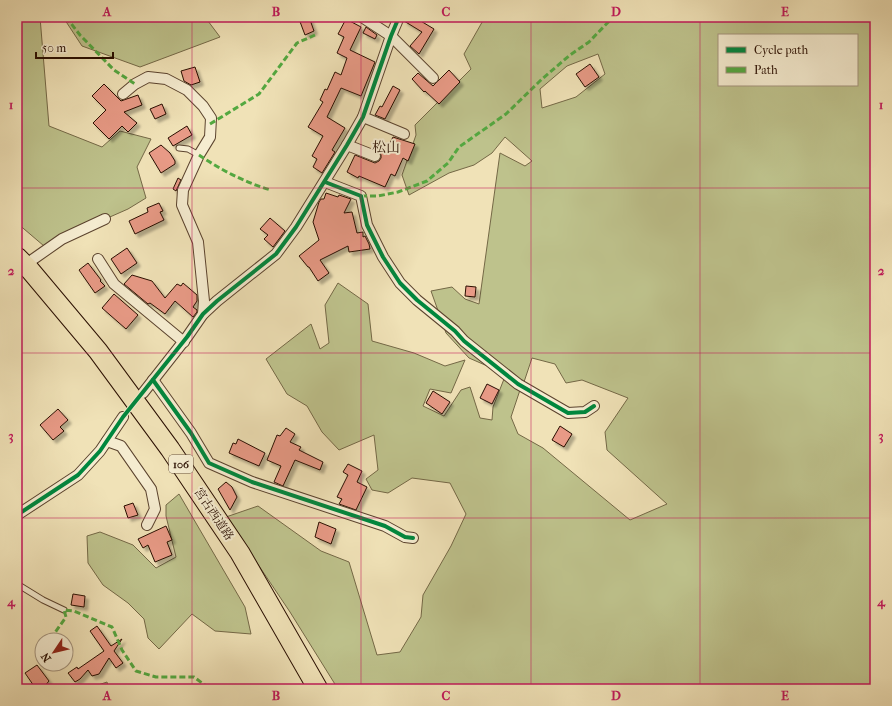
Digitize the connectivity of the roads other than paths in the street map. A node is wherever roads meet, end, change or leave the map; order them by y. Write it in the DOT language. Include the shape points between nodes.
graph roads {
  1 [pos="362,17"];
  2 [pos="399,17"];
  3 [pos="391,36"];
  4 [pos="433,78"];
  5 [pos="123,94"];
  6 [pos="363,117"];
  7 [pos="404,134"];
  8 [pos="348,145"];
  9 [pos="179,148"];
  10 [pos="200,155"];
  11 [pos="375,156"];
  12 [pos="325,182"];
  13 [pos="105,219"];
  14 [pos="25,258"];
  15 [pos="98,259"];
  16 [pos="17,274"];
  17 [pos="203,314"];
  18 [pos="184,342"];
  19 [pos="153,380"];
  20 [pos="143,394"];
  21 [pos="594,406"];
  22 [pos="123,417"];
  23 [pos="107,441"];
  24 [pos="17,515"];
  25 [pos="147,525"];
  26 [pos="413,538"];
  27 [pos="17,584"];
  28 [pos="64,610"];
  29 [pos="305,689"];
  30 [pos="318,689"];
  1 -- 3 [label="street"];
  2 -- 3 [label="street"];
  3 -- 4 [label="street"];
  3 -- 6 [label="street"];
  5 -- 10 [label="street" via="148,77 166,79 187,90 211,118 210,137"];
  6 -- 7 [label="street"];
  6 -- 8 [label="street"];
  8 -- 11 [label="street"];
  8 -- 12 [label="street"];
  9 -- 10 [label="lane"];
  10 -- 17 [label="street" via="184,190 182,205 198,242"];
  12 -- 17 [label="street" via="276,254"];
  12 -- 21 [label="street" via="360,196 367,226 400,283 464,341 518,384 568,412 585,412"];
  13 -- 14 [label="street"];
  14 -- 30 [label="highway, 宮古西道路 / 106" via="30,270 98,351 170,448 240,553"];
  15 -- 18 [label="street" via="114,284"];
  16 -- 29 [label="highway, 宮古西道路 / 106" via="88,356 162,454 230,560"];
  17 -- 18 [label="street"];
  18 -- 19 [label="street"];
  19 -- 20 [label="street"];
  19 -- 26 [label="street" via="209,463 252,482 385,526 405,537"];
  22 -- 23 [label="street"];
  23 -- 24 [label="street" via="78,475"];
  23 -- 25 [label="street" via="121,446 152,489 155,509"];
  27 -- 28 [label="lane"];
}
